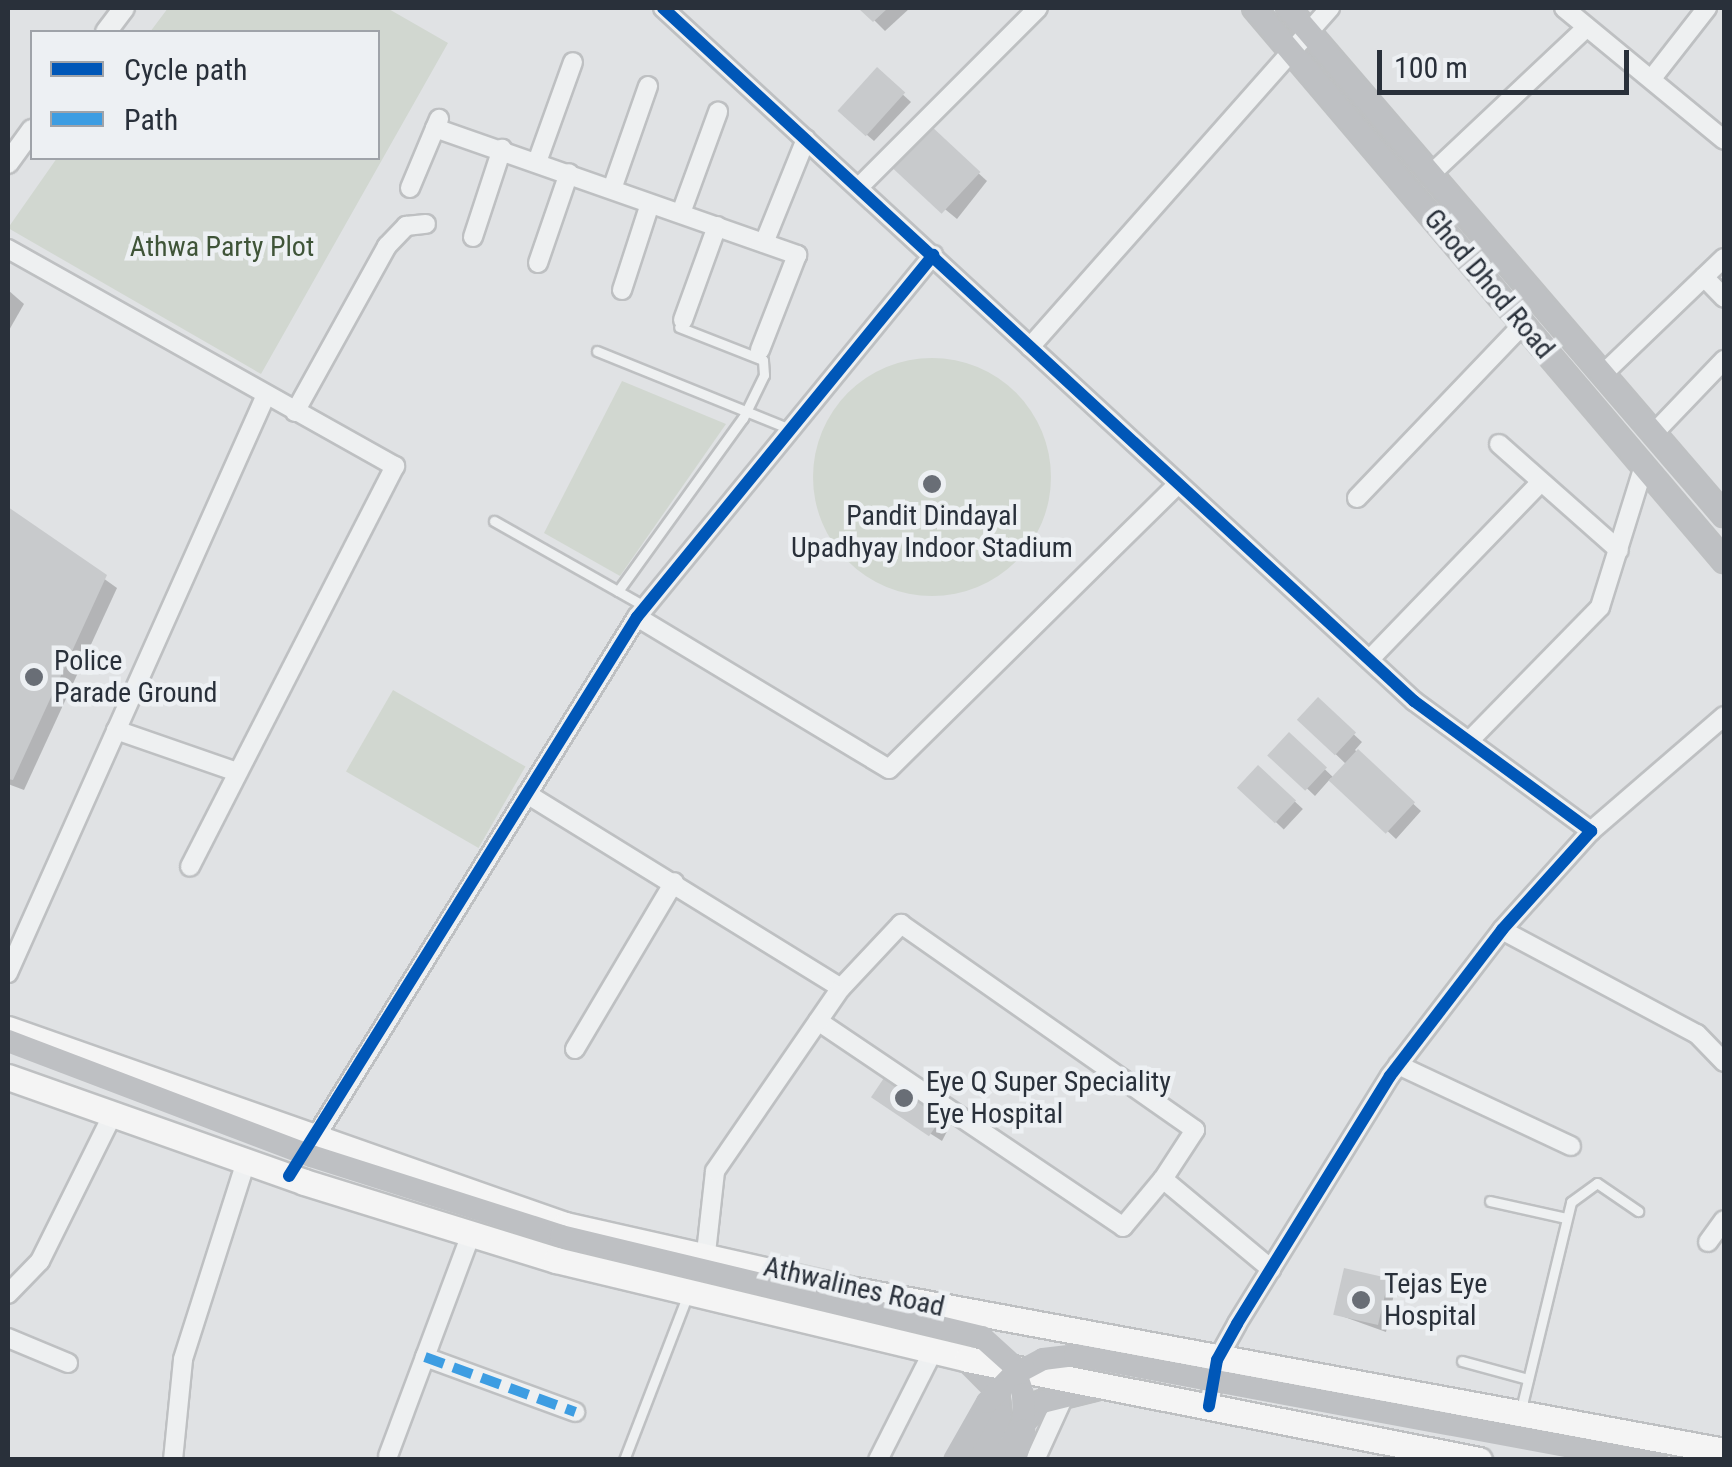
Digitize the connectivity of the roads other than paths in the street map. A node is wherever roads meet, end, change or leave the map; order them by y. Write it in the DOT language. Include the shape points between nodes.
graph roads {
  1 [pos="663,8"];
  2 [pos="1038,8"];
  3 [pos="1254,8"];
  4 [pos="1288,8"];
  5 [pos="1330,8"];
  6 [pos="1564,8"];
  7 [pos="1707,8"];
  8 [pos="1587,27"];
  9 [pos="1307,30"];
  10 [pos="1294,54"];
  11 [pos="572,62"];
  12 [pos="1653,77"];
  13 [pos="648,86"];
  14 [pos="718,112"];
  15 [pos="30,133"];
  16 [pos="806,139"];
  17 [pos="1724,140"];
  18 [pos="502,150"];
  19 [pos="537,162"];
  20 [pos="8,163"];
  21 [pos="568,173"];
  22 [pos="1432,174"];
  23 [pos="858,187"];
  24 [pos="410,188"];
  25 [pos="612,189"];
  26 [pos="650,204"];
  27 [pos="681,214"];
  28 [pos="426,224"];
  29 [pos="717,226"];
  30 [pos="473,237"];
  31 [pos="764,243"];
  32 [pos="8,249"];
  33 [pos="933,255"];
  34 [pos="1724,258"];
  35 [pos="538,263"];
  36 [pos="1704,277"];
  37 [pos="622,290"];
  38 [pos="1724,298"];
  39 [pos="681,323"];
  40 [pos="1523,324"];
  41 [pos="1030,347"];
  42 [pos="760,350"];
  43 [pos="597,351"];
  44 [pos="1724,360"];
  45 [pos="1604,372"];
  46 [pos="264,397"];
  47 [pos="749,408"];
  48 [pos="295,412"];
  49 [pos="790,429"];
  50 [pos="1655,432"];
  51 [pos="1499,444"];
  52 [pos="1644,466"];
  53 [pos="1541,482"];
  54 [pos="1176,486"];
  55 [pos="1357,498"];
  56 [pos="1724,515"];
  57 [pos="494,521"];
  58 [pos="1619,550"];
  59 [pos="1724,561"];
  60 [pos="618,591"];
  61 [pos="641,612"];
  62 [pos="1370,659"];
  63 [pos="1724,716"];
  64 [pos="116,730"];
  65 [pos="1469,741"];
  66 [pos="237,772"];
  67 [pos="527,794"];
  68 [pos="1591,830"];
  69 [pos="190,867"];
  70 [pos="674,882"];
  71 [pos="1502,930"];
  72 [pos="8,973"];
  73 [pos="841,988"];
  74 [pos="818,1021"];
  75 [pos="8,1029"];
  76 [pos="8,1041"];
  77 [pos="575,1049"];
  78 [pos="1724,1062"];
  79 [pos="1398,1066"];
  80 [pos="8,1077"];
  81 [pos="112,1114"];
  82 [pos="314,1139"];
  83 [pos="1571,1146"];
  84 [pos="246,1161"];
  85 [pos="289,1176"];
  86 [pos="1163,1179"];
  87 [pos="1490,1200"];
  88 [pos="1638,1212"];
  89 [pos="1566,1218"];
  90 [pos="1724,1220"];
  91 [pos="471,1234"];
  92 [pos="1708,1242"];
  93 [pos="706,1253"];
  94 [pos="1271,1269"];
  95 [pos="790,1274"];
  96 [pos="688,1292"];
  97 [pos="8,1294"];
  98 [pos="781,1314"];
  99 [pos="8,1338"];
  100 [pos="933,1350"];
  101 [pos="425,1357"];
  102 [pos="967,1359"];
  103 [pos="1218,1360"];
  104 [pos="1462,1361"];
  105 [pos="68,1363"];
  106 [pos="1528,1379"];
  107 [pos="1067,1385"];
  108 [pos="1209,1406"];
  109 [pos="576,1412"];
  110 [pos="1520,1417"];
  111 [pos="1724,1451"];
  112 [pos="388,1456"];
  113 [pos="1625,1457"];
  114 [pos="173,1460"];
  115 [pos="624,1460"];
  116 [pos="878,1460"];
  117 [pos="954,1460"];
  118 [pos="980,1460"];
  119 [pos="1002,1460"];
  120 [pos="1015,1460"];
  121 [pos="1035,1460"];
  122 [pos="1479,1460"];
  123 [pos="1654,1460"];
  1 -- 16 [label="street"];
  2 -- 23 [label="street"];
  3 -- 10 [label="main road, Ghod Dhod Road"];
  4 -- 9 [label="main road"];
  5 -- 9 [label="street"];
  6 -- 8 [label="street"];
  7 -- 12 [label="street"];
  8 -- 12 [label="street"];
  8 -- 22 [label="street"];
  9 -- 10 [label="street"];
  9 -- 22 [label="main road"];
  10 -- 40 [label="main road, Ghod Dhod Road"];
  10 -- 41 [label="street"];
  11 -- 19 [label="street"];
  12 -- 17 [label="street"];
  13 -- 25 [label="street"];
  14 -- 27 [label="street"];
  15 -- 20 [label="street"];
  16 -- 23 [label="street"];
  16 -- 31 [label="street"];
  18 -- 19 [label="street"];
  18 -- 24 [label="street" via="437,123"];
  18 -- 30 [label="street"];
  19 -- 21 [label="street"];
  21 -- 25 [label="street"];
  21 -- 35 [label="street"];
  22 -- 45 [label="main road"];
  23 -- 33 [label="street"];
  25 -- 26 [label="street"];
  26 -- 27 [label="street"];
  26 -- 37 [label="street"];
  27 -- 29 [label="street"];
  28 -- 48 [label="street" via="406,226 387,246"];
  29 -- 31 [label="street"];
  29 -- 39 [label="street"];
  31 -- 42 [label="street" via="797,255"];
  32 -- 46 [label="street"];
  33 -- 41 [label="street"];
  33 -- 49 [label="street"];
  34 -- 36 [label="street"];
  36 -- 38 [label="street"];
  36 -- 45 [label="street"];
  39 -- 47 [label="lane" via="763,360 764,375"];
  40 -- 52 [label="main road, Ghod Dhod Road"];
  40 -- 55 [label="street"];
  41 -- 54 [label="street"];
  43 -- 47 [label="lane"];
  44 -- 50 [label="street"];
  45 -- 50 [label="main road"];
  46 -- 48 [label="street"];
  46 -- 64 [label="street"];
  47 -- 49 [label="lane"];
  47 -- 60 [label="lane"];
  48 -- 66 [label="street" via="385,457 394,471"];
  49 -- 61 [label="street"];
  50 -- 56 [label="main road"];
  51 -- 53 [label="street"];
  52 -- 58 [label="street"];
  52 -- 59 [label="main road, Ghod Dhod Road"];
  53 -- 58 [label="street"];
  53 -- 62 [label="street"];
  54 -- 61 [label="street" via="888,770"];
  54 -- 62 [label="street"];
  57 -- 60 [label="lane"];
  58 -- 65 [label="street" via="1591,620"];
  60 -- 61 [label="lane"];
  61 -- 67 [label="street"];
  62 -- 65 [label="street"];
  63 -- 68 [label="street"];
  64 -- 66 [label="street"];
  64 -- 72 [label="street"];
  65 -- 68 [label="street"];
  66 -- 69 [label="street"];
  67 -- 70 [label="street"];
  67 -- 82 [label="street"];
  68 -- 71 [label="street"];
  70 -- 73 [label="street"];
  70 -- 77 [label="street"];
  71 -- 78 [label="street" via="1697,1034"];
  71 -- 79 [label="street"];
  73 -- 74 [label="street"];
  73 -- 86 [label="street" via="901,924 1195,1130"];
  74 -- 86 [label="street" via="1124,1227"];
  74 -- 93 [label="street" via="716,1172"];
  75 -- 82 [label="main road, Athwalines Road"];
  76 -- 120 [label="main road, bridge" via="311,1156 561,1236 982,1336 1013,1365 1023,1394 1024,1430"];
  79 -- 83 [label="street"];
  79 -- 94 [label="street"];
  80 -- 81 [label="main road, Athwalines Road"];
  81 -- 84 [label="main road, Athwalines Road"];
  81 -- 97 [label="street" via="40,1261"];
  82 -- 85 [label="street"];
  82 -- 93 [label="main road, Athwalines Road" via="566,1225"];
  84 -- 85 [label="main road, Athwalines Road"];
  84 -- 114 [label="street" via="186,1347"];
  85 -- 91 [label="main road, Athwalines Road"];
  86 -- 94 [label="street"];
  87 -- 89 [label="lane"];
  88 -- 89 [label="lane" via="1598,1183 1576,1195"];
  89 -- 106 [label="lane"];
  90 -- 92 [label="street"];
  91 -- 96 [label="main road, Athwalines Road"];
  91 -- 101 [label="street"];
  93 -- 95 [label="main road, Athwalines Road"];
  94 -- 103 [label="street"];
  95 -- 98 [label="main road"];
  95 -- 103 [label="main road, Athwalines Road"];
  96 -- 98 [label="main road, Athwalines Road"];
  96 -- 115 [label="lane"];
  98 -- 100 [label="main road, Athwalines Road"];
  99 -- 105 [label="street"];
  100 -- 102 [label="main road, Athwalines Road"];
  100 -- 116 [label="street"];
  101 -- 109 [label="street"];
  101 -- 112 [label="street"];
  102 -- 107 [label="main road, Athwalines Road"];
  102 -- 118 [label="main road" via="998,1390 1000,1416"];
  103 -- 108 [label="street"];
  103 -- 110 [label="main road, Athwalines Road"];
  104 -- 106 [label="lane"];
  106 -- 110 [label="lane"];
  107 -- 108 [label="main road, Athwalines Road"];
  107 -- 119 [label="main road" via="1024,1420"];
  107 -- 121 [label="street"];
  108 -- 122 [label="main road, Athwalines Road"];
  110 -- 111 [label="main road, Athwalines Road"];
  113 -- 117 [label="main road, bridge" via="1075,1354 1043,1359 1012,1375 986,1402"];
  113 -- 123 [label="main road"];
}
